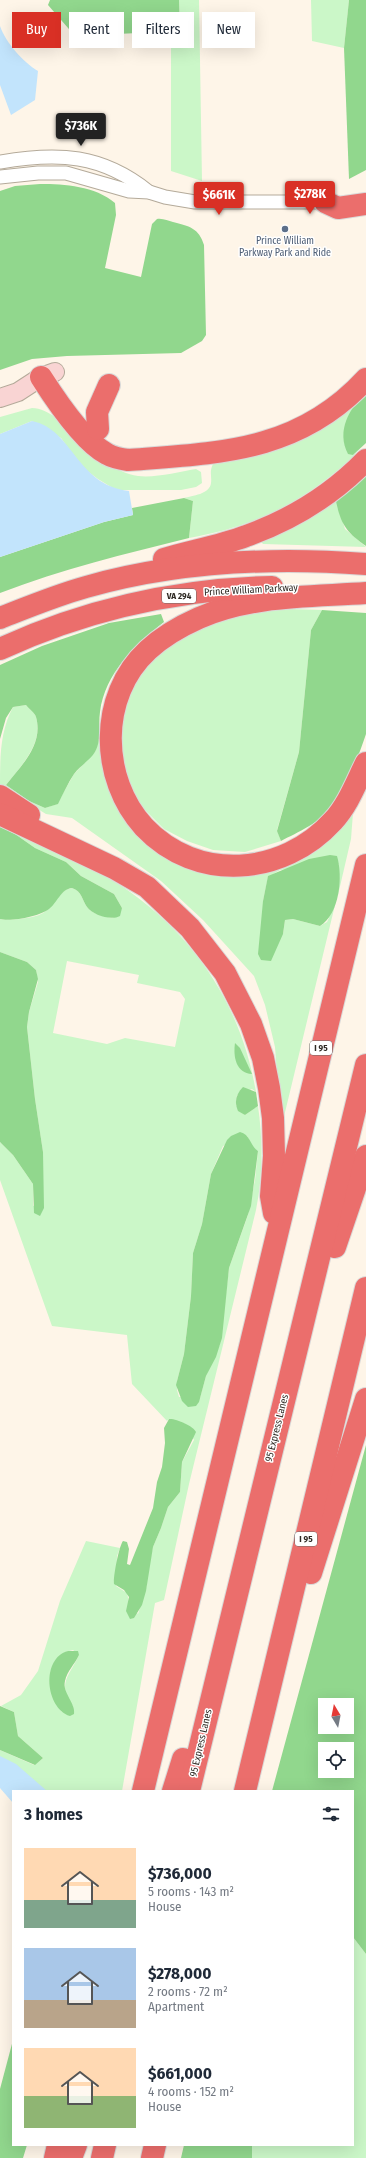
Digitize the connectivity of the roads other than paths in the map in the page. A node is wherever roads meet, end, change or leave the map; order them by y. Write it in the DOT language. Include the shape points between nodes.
graph roads {
  1 [pos="0,162"];
  2 [pos="0,177"];
  3 [pos="149,192"];
  4 [pos="366,192"];
  5 [pos="325,202"];
  6 [pos="366,204"];
  7 [pos="366,379"];
  8 [pos="52,382"];
  9 [pos="109,386"];
  10 [pos="0,398"];
  11 [pos="98,429"];
  12 [pos="147,459"];
  13 [pos="366,460"];
  14 [pos="366,564"];
  15 [pos="86,587"];
  16 [pos="366,592"];
  17 [pos="0,618"];
  18 [pos="0,649"];
  19 [pos="366,763"];
  20 [pos="0,796"];
  21 [pos="0,814"];
  22 [pos="366,865"];
  23 [pos="114,868"];
  24 [pos="366,1065"];
  25 [pos="366,1156"];
  26 [pos="276,1232"];
  27 [pos="366,1288"];
  28 [pos="289,1380"];
  29 [pos="366,1399"];
  30 [pos="240,1581"];
  31 [pos="143,1790"];
  32 [pos="173,1790"];
  33 [pos="189,1790"];
  34 [pos="246,1790"];
  35 [pos="246,1790"];
  36 [pos="58,2146"];
  37 [pos="76,2146"];
  38 [pos="105,2146"];
  39 [pos="155,2146"];
  40 [pos="55,2158"];
  41 [pos="71,2158"];
  42 [pos="102,2158"];
  43 [pos="152,2158"];
  1 -- 3 [label="street" via="51,156 88,160 129,176"];
  2 -- 3 [label="street" via="66,173 129,191"];
  3 -- 5 [label="street" via="165,198 195,202"];
  4 -- 5 [label="highway" via="337,197"];
  5 -- 6 [label="highway" via="338,208"];
  7 -- 12 [label="highway" via="319,418 268,442 223,452"];
  8 -- 10 [label="street"];
  8 -- 11 [label="highway"];
  8 -- 12 [label="highway" via="87,436 107,454 128,460"];
  9 -- 11 [label="highway" via="97,412"];
  11 -- 12 [label="highway" via="111,440"];
  13 -- 15 [label="highway" via="321,498 266,529 144,564"];
  14 -- 15 [label="highway" via="317,560 218,564 178,568"];
  15 -- 17 [label="highway"];
  16 -- 18 [label="highway, Prince William Parkway / VA 294" via="303,587 255,588 141,602 62,624"];
  16 -- 19 [label="highway" via="257,601 218,611 177,629 146,651 134,666 117,700 110,736 111,754 118,780 132,810 143,826 171,849 204,862 230,866 251,866 269,862 286,857 308,844 334,821"];
  20 -- 23 [label="highway"];
  21 -- 23 [label="highway"];
  22 -- 26 [label="highway, I 95"];
  23 -- 26 [label="highway" via="147,887 190,928 225,973 251,1024 263,1058 273,1118 271,1196"];
  24 -- 28 [label="highway, 95 Express Lanes"];
  25 -- 28 [label="highway"];
  26 -- 31 [label="highway, I 95"];
  27 -- 34 [label="highway, I 95"];
  28 -- 30 [label="highway, 95 Express Lanes"];
  29 -- 35 [label="highway" via="297,1619 270,1724"];
  30 -- 32 [label="highway"];
  30 -- 33 [label="highway, 95 Express Lanes"];
  36 -- 40 [label="highway"];
  37 -- 41 [label="highway"];
  38 -- 42 [label="highway"];
  39 -- 43 [label="highway"];
}
